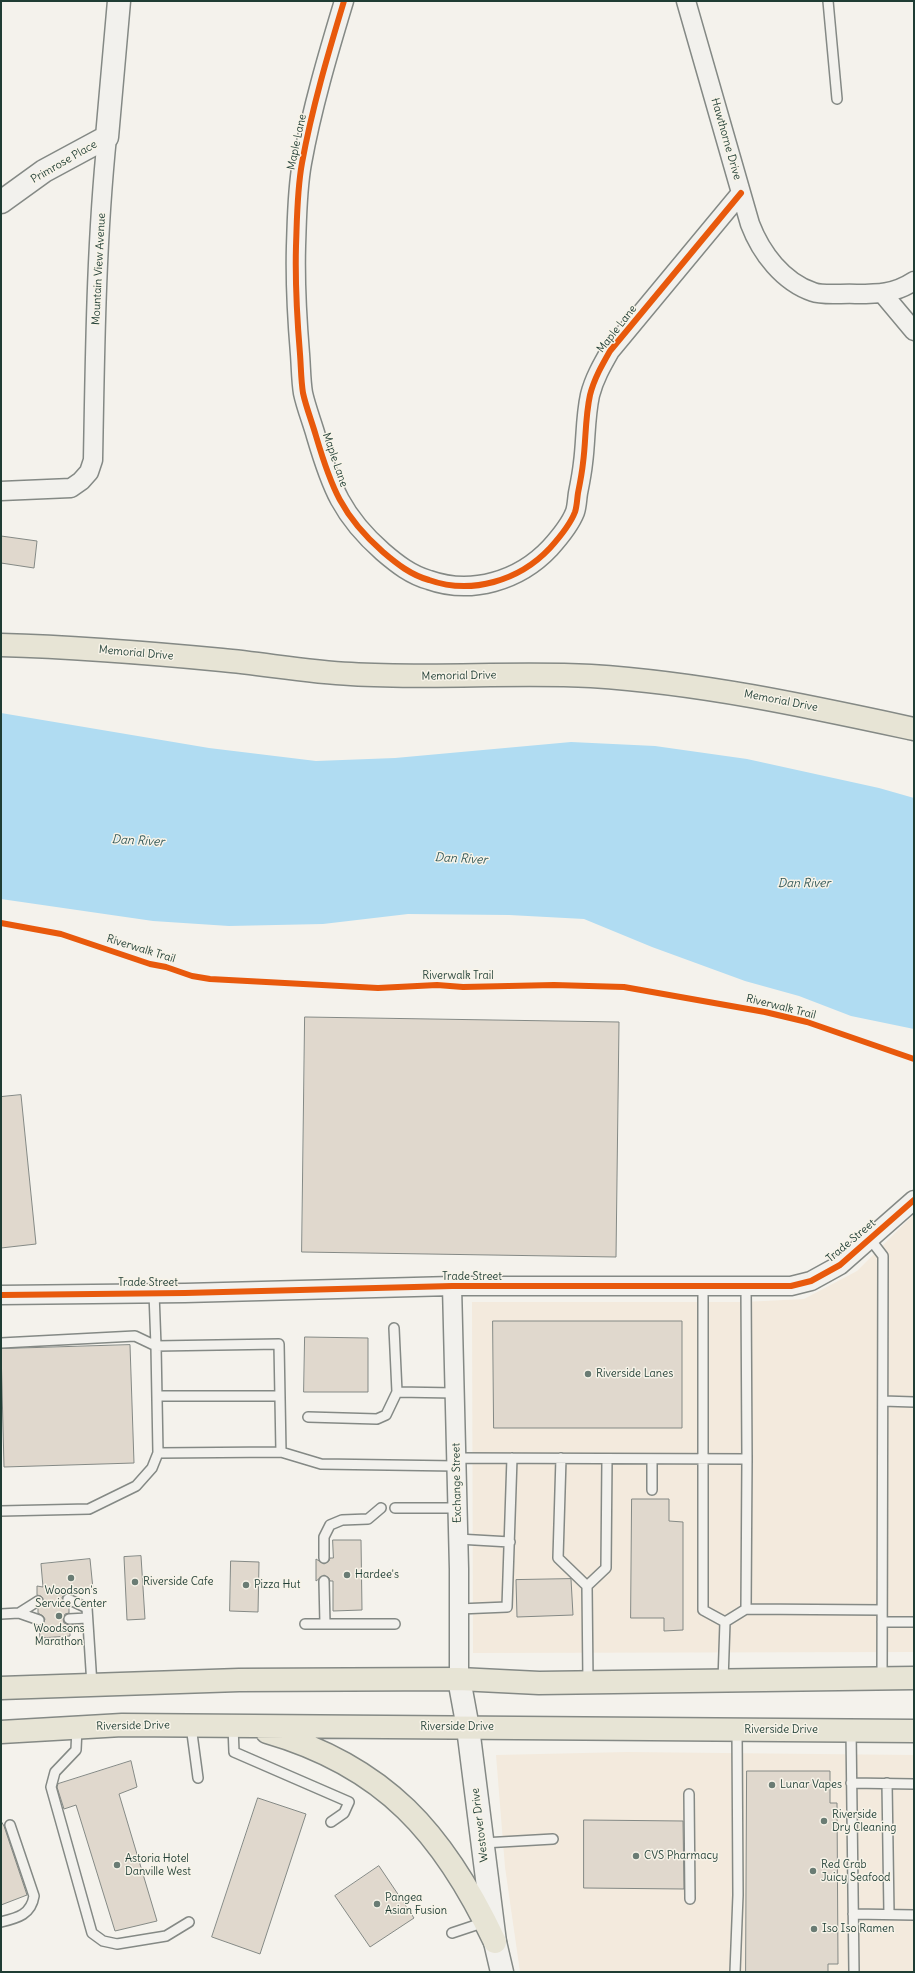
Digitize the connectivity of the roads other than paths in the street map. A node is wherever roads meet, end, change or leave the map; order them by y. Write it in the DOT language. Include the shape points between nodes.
graph roads {
  1 [pos="119,1"];
  2 [pos="344,1"];
  3 [pos="686,1"];
  4 [pos="828,1"];
  5 [pos="837,99"];
  6 [pos="107,137"];
  7 [pos="742,193"];
  8 [pos="1,202"];
  9 [pos="913,284"];
  10 [pos="884,294"];
  11 [pos="914,331"];
  12 [pos="1,491"];
  13 [pos="1,645"];
  14 [pos="914,729"];
  15 [pos="914,1200"];
  16 [pos="870,1239"];
  17 [pos="452,1286"];
  18 [pos="703,1286"];
  19 [pos="746,1286"];
  20 [pos="154,1293"];
  21 [pos="1,1295"];
  22 [pos="394,1328"];
  23 [pos="1,1343"];
  24 [pos="156,1346"];
  25 [pos="397,1392"];
  26 [pos="455,1393"];
  27 [pos="157,1396"];
  28 [pos="280,1396"];
  29 [pos="882,1401"];
  30 [pos="914,1402"];
  31 [pos="308,1417"];
  32 [pos="281,1452"];
  33 [pos="158,1453"];
  34 [pos="512,1458"];
  35 [pos="561,1458"];
  36 [pos="607,1459"];
  37 [pos="652,1459"];
  38 [pos="703,1459"];
  39 [pos="747,1459"];
  40 [pos="456,1462"];
  41 [pos="652,1490"];
  42 [pos="380,1508"];
  43 [pos="395,1508"];
  44 [pos="458,1508"];
  45 [pos="1,1511"];
  46 [pos="458,1539"];
  47 [pos="510,1542"];
  48 [pos="324,1558"];
  49 [pos="324,1581"];
  50 [pos="587,1586"];
  51 [pos="68,1599"];
  52 [pos="38,1601"];
  53 [pos="459,1609"];
  54 [pos="746,1609"];
  55 [pos="882,1610"];
  56 [pos="19,1613"];
  57 [pos="1,1614"];
  58 [pos="87,1618"];
  59 [pos="70,1619"];
  60 [pos="39,1620"];
  61 [pos="725,1622"];
  62 [pos="882,1622"];
  63 [pos="914,1622"];
  64 [pos="305,1624"];
  65 [pos="325,1624"];
  66 [pos="395,1624"];
  67 [pos="914,1678"];
  68 [pos="459,1679"];
  69 [pos="882,1679"];
  70 [pos="724,1681"];
  71 [pos="588,1682"];
  72 [pos="92,1685"];
  73 [pos="1,1688"];
  74 [pos="191,1726"];
  75 [pos="240,1726"];
  76 [pos="77,1728"];
  77 [pos="468,1728"];
  78 [pos="737,1730"];
  79 [pos="851,1730"];
  80 [pos="914,1731"];
  81 [pos="1,1732"];
  82 [pos="198,1778"];
  83 [pos="851,1783"];
  84 [pos="888,1783"];
  85 [pos="914,1784"];
  86 [pos="689,1794"];
  87 [pos="331,1822"];
  88 [pos="10,1826"];
  89 [pos="553,1839"];
  90 [pos="482,1843"];
  91 [pos="690,1899"];
  92 [pos="853,1914"];
  93 [pos="889,1914"];
  94 [pos="914,1914"];
  95 [pos="1,1922"];
  96 [pos="189,1922"];
  97 [pos="485,1922"];
  98 [pos="452,1932"];
  99 [pos="495,1942"];
  100 [pos="502,1972"];
  101 [pos="735,1972"];
  102 [pos="854,1972"];
  1 -- 6 [label="main road, Mountain View Avenue"];
  2 -- 7 [label="street, Maple Lane" via="318,90 302,164 297,216 296,310 303,392 328,476 338,499 365,537 408,572 444,584 491,584 512,576 549,550 564,532 575,512 584,463 586,416 590,393 598,371 610,351"];
  3 -- 7 [label="street, Hawthorne Drive"];
  4 -- 5 [label="lane"];
  6 -- 8 [label="main road, Primrose Place" via="44,171"];
  6 -- 12 [label="street, Mountain View Avenue" via="97,296 93,460 89,472 81,482 71,488"];
  7 -- 10 [label="street, Hawthorne Drive" via="750,224 758,242 765,254 791,280 814,292"];
  9 -- 10 [label="street, Hawthorne Drive"];
  10 -- 11 [label="street"];
  13 -- 14 [label="main road, Memorial Drive" via="51,646 222,660 348,674 407,677 588,676 650,681 726,690"];
  15 -- 16 [label="street, Trade Street"];
  16 -- 19 [label="street, Trade Street" via="840,1265 811,1281 791,1286"];
  16 -- 29 [label="lane" via="882,1256"];
  17 -- 18 [label="street, Trade Street"];
  17 -- 20 [label="street, Trade Street"];
  17 -- 26 [label="street, Exchange Street"];
  18 -- 19 [label="street, Trade Street"];
  18 -- 38 [label="lane"];
  19 -- 39 [label="lane"];
  20 -- 21 [label="street, Trade Street"];
  20 -- 24 [label="lane"];
  22 -- 25 [label="lane"];
  23 -- 24 [label="lane" via="135,1336"];
  24 -- 27 [label="lane"];
  24 -- 28 [label="lane" via="279,1344"];
  25 -- 26 [label="lane"];
  25 -- 31 [label="lane" via="386,1415 377,1419"];
  26 -- 40 [label="street, Exchange Street"];
  27 -- 28 [label="lane"];
  27 -- 33 [label="lane"];
  28 -- 32 [label="lane"];
  29 -- 30 [label="lane"];
  29 -- 55 [label="lane"];
  32 -- 33 [label="lane"];
  32 -- 40 [label="lane" via="321,1464"];
  33 -- 45 [label="lane" via="152,1468 136,1486 89,1508"];
  34 -- 35 [label="lane"];
  34 -- 40 [label="lane"];
  34 -- 47 [label="lane"];
  35 -- 36 [label="lane"];
  35 -- 50 [label="lane" via="558,1558"];
  36 -- 37 [label="lane"];
  36 -- 50 [label="lane" via="606,1568"];
  37 -- 38 [label="lane"];
  37 -- 41 [label="lane"];
  38 -- 39 [label="lane"];
  38 -- 61 [label="lane" via="703,1610"];
  39 -- 54 [label="lane"];
  40 -- 44 [label="street, Exchange Street"];
  42 -- 48 [label="lane" via="368,1520 342,1520 330,1525 324,1537"];
  43 -- 44 [label="lane"];
  44 -- 46 [label="street, Exchange Street"];
  46 -- 47 [label="lane"];
  46 -- 53 [label="street, Exchange Street"];
  47 -- 53 [label="lane" via="507,1607"];
  49 -- 65 [label="lane"];
  50 -- 71 [label="lane"];
  51 -- 58 [label="lane" via="87,1608"];
  52 -- 56 [label="lane"];
  53 -- 68 [label="street, Exchange Street"];
  54 -- 55 [label="lane"];
  54 -- 61 [label="lane"];
  55 -- 62 [label="lane"];
  56 -- 57 [label="lane"];
  56 -- 60 [label="lane"];
  58 -- 59 [label="lane"];
  58 -- 72 [label="lane"];
  61 -- 70 [label="lane"];
  62 -- 63 [label="lane"];
  62 -- 69 [label="lane"];
  64 -- 65 [label="lane"];
  65 -- 66 [label="lane"];
  67 -- 69 [label="main road"];
  68 -- 71 [label="main road" via="539,1683"];
  68 -- 72 [label="main road" via="239,1680"];
  68 -- 77 [label="main road, Westover Drive"];
  69 -- 70 [label="main road"];
  70 -- 71 [label="main road"];
  72 -- 73 [label="main road"];
  74 -- 75 [label="main road, Riverside Drive"];
  74 -- 76 [label="main road, Riverside Drive" via="122,1725"];
  74 -- 82 [label="lane"];
  75 -- 77 [label="main road, Riverside Drive"];
  75 -- 87 [label="lane" via="234,1752 349,1802 344,1814"];
  75 -- 97 [label="main road" via="282,1737 319,1751 387,1791 433,1837 457,1870"];
  76 -- 81 [label="main road, Riverside Drive"];
  76 -- 96 [label="lane" via="76,1750 55,1772 51,1787 92,1933 103,1941 117,1944 166,1936"];
  77 -- 78 [label="main road, Riverside Drive"];
  77 -- 90 [label="main road, Westover Drive"];
  78 -- 79 [label="main road, Riverside Drive"];
  78 -- 101 [label="lane" via="738,1896"];
  79 -- 80 [label="main road, Riverside Drive"];
  79 -- 83 [label="lane"];
  83 -- 84 [label="lane"];
  83 -- 92 [label="lane"];
  84 -- 85 [label="lane"];
  84 -- 93 [label="lane"];
  86 -- 91 [label="lane"];
  88 -- 95 [label="lane" via="34,1896 33,1905 27,1912 19,1918"];
  89 -- 90 [label="lane"];
  90 -- 99 [label="main road, Westover Drive"];
  92 -- 93 [label="lane"];
  92 -- 102 [label="lane"];
  93 -- 94 [label="lane"];
  97 -- 98 [label="lane"];
  97 -- 99 [label="main road"];
  99 -- 100 [label="main road, Westover Drive"];
}
